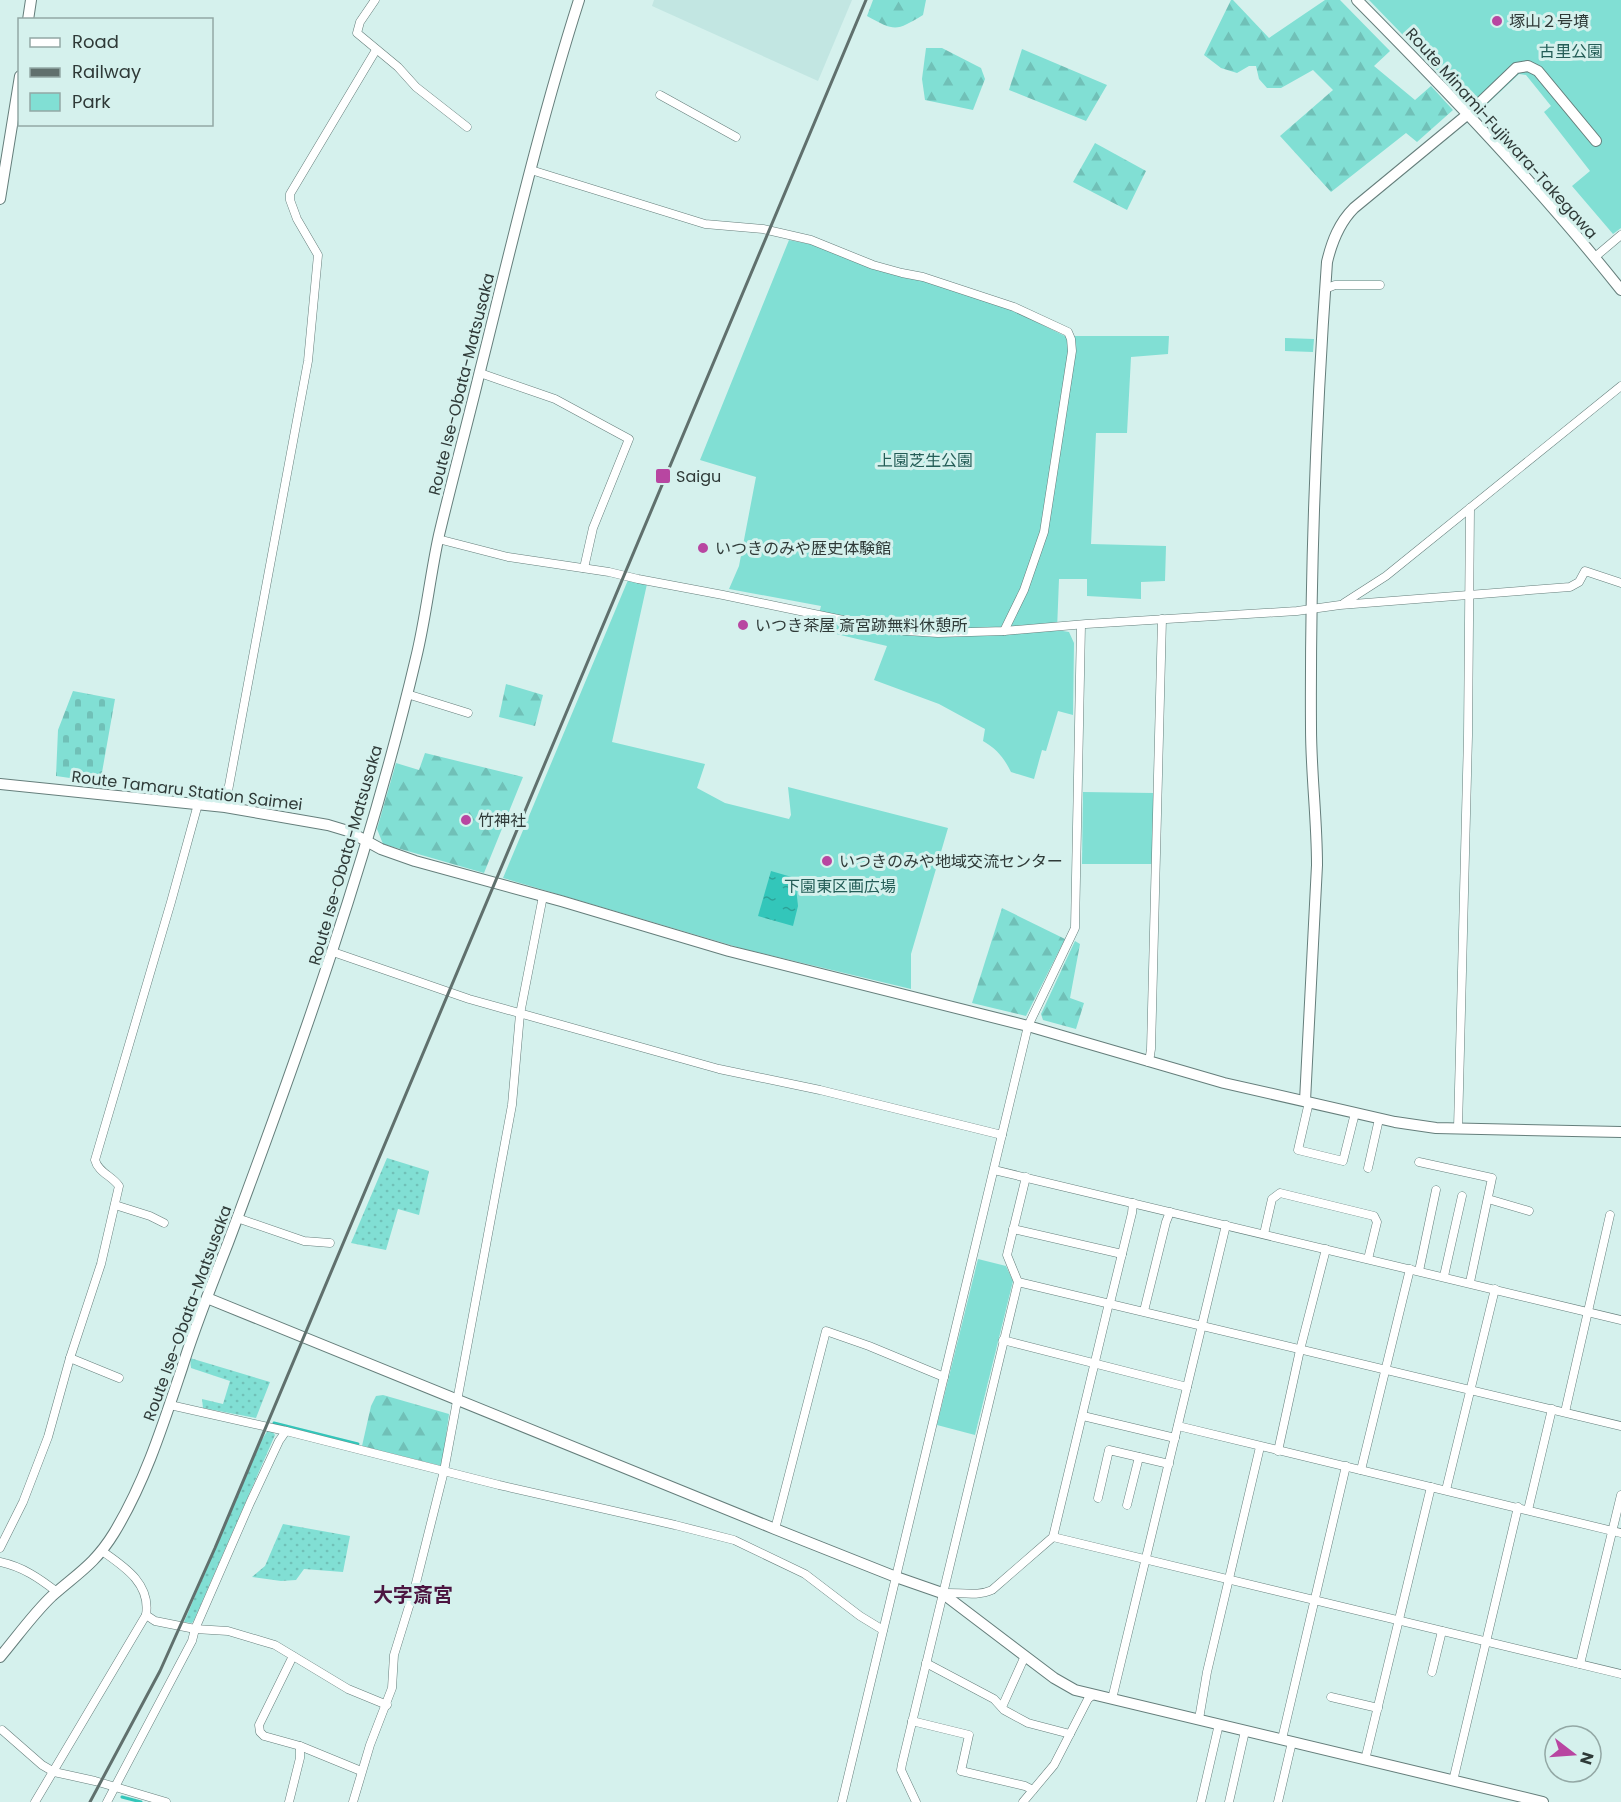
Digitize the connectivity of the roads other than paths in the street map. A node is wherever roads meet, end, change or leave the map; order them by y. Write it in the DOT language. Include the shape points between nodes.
graph roads {
  1 [pos="32,0"];
  2 [pos="375,0"];
  3 [pos="579,0"];
  4 [pos="1357,0"];
  5 [pos="28,18"];
  6 [pos="376,50"];
  7 [pos="18,88"];
  8 [pos="660,95"];
  9 [pos="1468,114"];
  10 [pos="467,128"];
  11 [pos="736,136"];
  12 [pos="1596,141"];
  13 [pos="531,170"];
  14 [pos="0,200"];
  15 [pos="1621,235"];
  16 [pos="1595,257"];
  17 [pos="1380,285"];
  18 [pos="1325,289"];
  19 [pos="1621,290"];
  20 [pos="480,373"];
  21 [pos="1621,386"];
  22 [pos="1470,508"];
  23 [pos="438,539"];
  24 [pos="584,568"];
  25 [pos="1621,584"];
  26 [pos="1470,594"];
  27 [pos="1340,605"];
  28 [pos="1312,608"];
  29 [pos="1162,619"];
  30 [pos="1081,625"];
  31 [pos="1004,631"];
  32 [pos="407,694"];
  33 [pos="468,712"];
  34 [pos="0,784"];
  35 [pos="198,804"];
  36 [pos="225,807"];
  37 [pos="366,841"];
  38 [pos="543,896"];
  39 [pos="333,952"];
  40 [pos="520,1014"];
  41 [pos="1028,1026"];
  42 [pos="1149,1062"];
  43 [pos="1307,1101"];
  44 [pos="1355,1113"];
  45 [pos="1379,1119"];
  46 [pos="1458,1128"];
  47 [pos="1621,1132"];
  48 [pos="1002,1135"];
  49 [pos="1419,1162"];
  50 [pos="1368,1168"];
  51 [pos="994,1170"];
  52 [pos="1026,1177"];
  53 [pos="1436,1190"];
  54 [pos="1462,1196"];
  55 [pos="1488,1199"];
  56 [pos="1132,1203"];
  57 [pos="115,1205"];
  58 [pos="1529,1211"];
  59 [pos="1170,1212"];
  60 [pos="1610,1215"];
  61 [pos="237,1218"];
  62 [pos="164,1223"];
  63 [pos="1226,1225"];
  64 [pos="1013,1229"];
  65 [pos="1264,1234"];
  66 [pos="330,1243"];
  67 [pos="1326,1249"];
  68 [pos="1122,1254"];
  69 [pos="1368,1259"];
  70 [pos="1415,1270"];
  71 [pos="1444,1276"];
  72 [pos="1018,1282"];
  73 [pos="1470,1282"];
  74 [pos="1495,1289"];
  75 [pos="207,1298"];
  76 [pos="1110,1303"];
  77 [pos="1144,1311"];
  78 [pos="1588,1312"];
  79 [pos="1621,1320"];
  80 [pos="1202,1325"];
  81 [pos="1003,1340"];
  82 [pos="1300,1350"];
  83 [pos="70,1358"];
  84 [pos="1095,1362"];
  85 [pos="1386,1370"];
  86 [pos="944,1377"];
  87 [pos="119,1378"];
  88 [pos="1187,1387"];
  89 [pos="1471,1390"];
  90 [pos="459,1401"];
  91 [pos="170,1405"];
  92 [pos="1552,1409"];
  93 [pos="1565,1412"];
  94 [pos="1083,1416"];
  95 [pos="1178,1426"];
  96 [pos="1621,1426"];
  97 [pos="286,1431"];
  98 [pos="1175,1438"];
  99 [pos="1260,1447"];
  100 [pos="1278,1451"];
  101 [pos="1139,1457"];
  102 [pos="1169,1464"];
  103 [pos="1346,1466"];
  104 [pos="1361,1470"];
  105 [pos="444,1471"];
  106 [pos="1431,1486"];
  107 [pos="1446,1490"];
  108 [pos="1621,1494"];
  109 [pos="1098,1498"];
  110 [pos="1127,1505"];
  111 [pos="1518,1508"];
  112 [pos="1528,1510"];
  113 [pos="775,1529"];
  114 [pos="1617,1532"];
  115 [pos="1053,1537"];
  116 [pos="0,1548"];
  117 [pos="102,1551"];
  118 [pos="1145,1559"];
  119 [pos="0,1562"];
  120 [pos="896,1577"];
  121 [pos="1229,1579"];
  122 [pos="57,1592"];
  123 [pos="942,1593"];
  124 [pos="1315,1600"];
  125 [pos="146,1615"];
  126 [pos="1400,1620"];
  127 [pos="195,1629"];
  128 [pos="883,1630"];
  129 [pos="1442,1631"];
  130 [pos="1487,1641"];
  131 [pos="293,1656"];
  132 [pos="1025,1656"];
  133 [pos="0,1657"];
  134 [pos="926,1663"];
  135 [pos="1580,1664"];
  136 [pos="1432,1672"];
  137 [pos="1621,1674"];
  138 [pos="1093,1695"];
  139 [pos="1331,1697"];
  140 [pos="1112,1699"];
  141 [pos="387,1705"];
  142 [pos="1002,1707"];
  143 [pos="1378,1708"];
  144 [pos="1199,1719"];
  145 [pos="912,1721"];
  146 [pos="1220,1724"];
  147 [pos="2,1730"];
  148 [pos="1245,1731"];
  149 [pos="1070,1734"];
  150 [pos="1287,1741"];
  151 [pos="300,1746"];
  152 [pos="1365,1760"];
  153 [pos="361,1771"];
  154 [pos="54,1772"];
  155 [pos="1453,1781"];
  156 [pos="117,1787"];
  157 [pos="1033,1791"];
  158 [pos="35,1802"];
  159 [pos="107,1802"];
  160 [pos="166,1802"];
  161 [pos="289,1802"];
  162 [pos="353,1802"];
  163 [pos="842,1802"];
  164 [pos="916,1802"];
  165 [pos="1023,1802"];
  166 [pos="1201,1802"];
  167 [pos="1229,1802"];
  168 [pos="1278,1802"];
  169 [pos="1543,1802"];
  1 -- 5 [label="street"];
  2 -- 6 [label="street" via="357,33"];
  3 -- 13 [label="street, Route Ise-Obata-Matsusaka"];
  4 -- 9 [label="street, Route Minami-Fujiwara-Takegawa"];
  6 -- 10 [label="street"];
  6 -- 36 [label="street" via="290,194 297,219 318,255 308,360"];
  7 -- 14 [label="street"];
  8 -- 11 [label="street"];
  9 -- 12 [label="street" via="1515,68 1533,68"];
  9 -- 16 [label="street, Route Minami-Fujiwara-Takegawa"];
  9 -- 18 [label="street" via="1347,216 1331,244"];
  13 -- 20 [label="street, Route Ise-Obata-Matsusaka"];
  13 -- 31 [label="street" via="705,224 811,240 873,265 1014,307 1068,332 1072,351 1044,532 1024,590"];
  15 -- 16 [label="street"];
  16 -- 19 [label="street, Route Minami-Fujiwara-Takegawa"];
  17 -- 18 [label="street" via="1335,285"];
  18 -- 28 [label="street"];
  20 -- 23 [label="street, Route Ise-Obata-Matsusaka"];
  20 -- 24 [label="street" via="555,399 629,439 594,528"];
  21 -- 22 [label="street"];
  22 -- 26 [label="street"];
  22 -- 27 [label="street" via="1386,576"];
  23 -- 24 [label="street" via="508,557"];
  23 -- 32 [label="street, Route Ise-Obata-Matsusaka"];
  24 -- 31 [label="street" via="891,630"];
  25 -- 26 [label="street" via="1585,571 1579,582 1570,587"];
  26 -- 27 [label="street"];
  26 -- 46 [label="street"];
  27 -- 28 [label="street"];
  28 -- 29 [label="street"];
  28 -- 43 [label="street" via="1311,730 1317,864"];
  29 -- 30 [label="street"];
  29 -- 42 [label="street"];
  30 -- 31 [label="street"];
  30 -- 41 [label="street" via="1076,928"];
  32 -- 33 [label="street"];
  32 -- 37 [label="street, Route Ise-Obata-Matsusaka"];
  34 -- 35 [label="street, Route Tamaru Station Saimei"];
  35 -- 36 [label="street, Route Tamaru Station Saimei"];
  35 -- 57 [label="street" via="95,1160 96,1166 118,1186"];
  36 -- 37 [label="street, Route Tamaru Station Saimei" via="334,826"];
  37 -- 38 [label="street, Route Tamaru Station Saimei" via="415,861"];
  37 -- 39 [label="street, Route Ise-Obata-Matsusaka"];
  38 -- 40 [label="street"];
  38 -- 41 [label="street, Route Tamaru Station Saimei" via="729,951"];
  39 -- 40 [label="street"];
  39 -- 61 [label="street, Route Ise-Obata-Matsusaka"];
  40 -- 48 [label="street" via="719,1069"];
  40 -- 90 [label="street" via="512,1105"];
  41 -- 42 [label="street, Route Tamaru Station Saimei"];
  41 -- 48 [label="street"];
  42 -- 43 [label="street, Route Tamaru Station Saimei"];
  43 -- 44 [label="street, Route Tamaru Station Saimei"];
  43 -- 44 [label="street" via="1298,1150 1343,1161"];
  44 -- 45 [label="street, Route Tamaru Station Saimei"];
  45 -- 46 [label="street, Route Tamaru Station Saimei"];
  45 -- 50 [label="street"];
  46 -- 47 [label="street, Route Tamaru Station Saimei"];
  48 -- 51 [label="street"];
  49 -- 55 [label="street" via="1492,1178"];
  51 -- 52 [label="street"];
  51 -- 86 [label="street"];
  52 -- 56 [label="street"];
  52 -- 64 [label="street"];
  53 -- 70 [label="street"];
  54 -- 71 [label="street"];
  55 -- 58 [label="street"];
  55 -- 73 [label="street"];
  56 -- 59 [label="street"];
  56 -- 68 [label="street"];
  57 -- 62 [label="street"];
  57 -- 83 [label="street" via="101,1264"];
  59 -- 63 [label="street"];
  59 -- 77 [label="street"];
  60 -- 78 [label="street"];
  61 -- 66 [label="street" via="304,1241"];
  61 -- 75 [label="street, Route Ise-Obata-Matsusaka"];
  63 -- 65 [label="street"];
  63 -- 80 [label="street"];
  64 -- 68 [label="street"];
  64 -- 72 [label="street" via="1007,1255"];
  65 -- 67 [label="street"];
  65 -- 69 [label="street" via="1272,1199 1280,1193 1374,1216 1377,1222"];
  67 -- 69 [label="street"];
  67 -- 82 [label="street"];
  68 -- 76 [label="street"];
  69 -- 70 [label="street"];
  70 -- 71 [label="street"];
  70 -- 85 [label="street"];
  71 -- 73 [label="street"];
  72 -- 76 [label="street"];
  72 -- 81 [label="street"];
  73 -- 74 [label="street"];
  74 -- 78 [label="street"];
  74 -- 89 [label="street"];
  75 -- 90 [label="street"];
  75 -- 91 [label="street, Route Ise-Obata-Matsusaka"];
  76 -- 77 [label="street"];
  76 -- 84 [label="street"];
  77 -- 80 [label="street"];
  78 -- 79 [label="street"];
  78 -- 93 [label="street"];
  80 -- 82 [label="street"];
  80 -- 88 [label="street"];
  81 -- 84 [label="street"];
  81 -- 123 [label="street"];
  82 -- 85 [label="street"];
  82 -- 100 [label="street"];
  83 -- 87 [label="street"];
  83 -- 116 [label="street" via="48,1437"];
  84 -- 88 [label="street"];
  84 -- 94 [label="street"];
  85 -- 89 [label="street"];
  85 -- 104 [label="street"];
  86 -- 113 [label="street" via="825,1331"];
  86 -- 120 [label="street"];
  88 -- 95 [label="street"];
  89 -- 92 [label="street"];
  89 -- 107 [label="street"];
  90 -- 105 [label="street"];
  90 -- 113 [label="street"];
  91 -- 97 [label="street"];
  91 -- 117 [label="street, Route Ise-Obata-Matsusaka" via="141,1480"];
  92 -- 93 [label="street"];
  92 -- 112 [label="street"];
  93 -- 96 [label="street"];
  94 -- 98 [label="street"];
  94 -- 115 [label="street"];
  95 -- 98 [label="street"];
  95 -- 99 [label="street"];
  97 -- 105 [label="street"];
  97 -- 127 [label="street"];
  98 -- 102 [label="street"];
  99 -- 100 [label="street"];
  99 -- 121 [label="street"];
  100 -- 103 [label="street"];
  101 -- 102 [label="street"];
  101 -- 109 [label="street" via="1109,1450"];
  101 -- 110 [label="street"];
  102 -- 118 [label="street"];
  103 -- 104 [label="street"];
  103 -- 124 [label="street"];
  104 -- 106 [label="street"];
  105 -- 128 [label="street" via="740,1542 805,1574"];
  105 -- 141 [label="street" via="394,1655"];
  106 -- 107 [label="street"];
  106 -- 126 [label="street"];
  107 -- 111 [label="street"];
  108 -- 114 [label="street"];
  111 -- 112 [label="street"];
  111 -- 130 [label="street"];
  112 -- 114 [label="street"];
  113 -- 120 [label="street"];
  114 -- 135 [label="street"];
  115 -- 118 [label="street"];
  115 -- 123 [label="street" via="992,1590 983,1594"];
  117 -- 122 [label="street, Route Ise-Obata-Matsusaka"];
  117 -- 125 [label="street" via="141,1586 146,1594"];
  118 -- 121 [label="street"];
  118 -- 140 [label="street"];
  119 -- 122 [label="street" via="34,1575"];
  120 -- 123 [label="street"];
  120 -- 128 [label="street"];
  121 -- 124 [label="street"];
  121 -- 144 [label="street"];
  122 -- 133 [label="street, Route Ise-Obata-Matsusaka"];
  123 -- 132 [label="street"];
  123 -- 134 [label="street"];
  124 -- 126 [label="street"];
  124 -- 150 [label="street"];
  125 -- 127 [label="street" via="155,1621"];
  125 -- 154 [label="street"];
  126 -- 129 [label="street"];
  126 -- 143 [label="street"];
  127 -- 131 [label="street" via="228,1631 275,1645"];
  127 -- 156 [label="street"];
  128 -- 163 [label="street"];
  129 -- 130 [label="street"];
  129 -- 136 [label="street"];
  130 -- 135 [label="street"];
  130 -- 155 [label="street"];
  131 -- 141 [label="street" via="348,1689"];
  131 -- 151 [label="street" via="259,1725 264,1736"];
  132 -- 138 [label="street" via="1067,1687"];
  132 -- 142 [label="street"];
  134 -- 142 [label="street"];
  134 -- 145 [label="street"];
  135 -- 137 [label="street"];
  138 -- 140 [label="street"];
  138 -- 149 [label="street"];
  139 -- 143 [label="street"];
  140 -- 144 [label="street"];
  141 -- 153 [label="street"];
  142 -- 149 [label="street" via="1028,1723"];
  143 -- 152 [label="street"];
  144 -- 146 [label="street"];
  145 -- 157 [label="street" via="969,1735 961,1771"];
  145 -- 164 [label="street" via="901,1770"];
  146 -- 148 [label="street"];
  146 -- 166 [label="street"];
  147 -- 154 [label="street"];
  148 -- 150 [label="street"];
  148 -- 167 [label="street"];
  149 -- 157 [label="street" via="1054,1765"];
  150 -- 152 [label="street"];
  150 -- 168 [label="street"];
  151 -- 153 [label="street"];
  151 -- 161 [label="street"];
  152 -- 155 [label="street"];
  153 -- 162 [label="street"];
  154 -- 156 [label="street"];
  154 -- 158 [label="street"];
  155 -- 169 [label="street"];
  156 -- 159 [label="street"];
  156 -- 160 [label="street"];
  157 -- 165 [label="street"];
}
